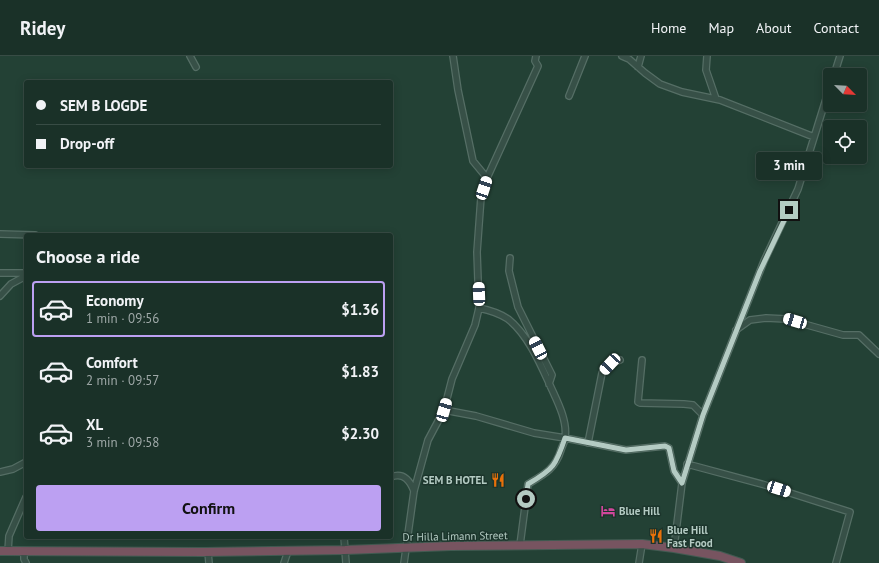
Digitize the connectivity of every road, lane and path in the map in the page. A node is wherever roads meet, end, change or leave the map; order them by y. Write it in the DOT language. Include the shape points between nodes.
graph roads {
  1 [pos="190,56"];
  2 [pos="451,56"];
  3 [pos="536,56"];
  4 [pos="586,56"];
  5 [pos="622,56"];
  6 [pos="641,56"];
  7 [pos="708,56"];
  8 [pos="840,56"];
  9 [pos="196,67"];
  10 [pos="638,67"];
  11 [pos="836,68"];
  12 [pos="569,96"];
  13 [pos="716,99"];
  14 [pos="823,108"];
  15 [pos="814,136"];
  16 [pos="487,178"];
  17 [pos="0,234"];
  18 [pos="24,235"];
  19 [pos="510,258"];
  20 [pos="0,273"];
  21 [pos="24,274"];
  22 [pos="24,277"];
  23 [pos="0,296"];
  24 [pos="479,308"];
  25 [pos="736,330"];
  26 [pos="879,354"];
  27 [pos="620,360"];
  28 [pos="642,360"];
  29 [pos="549,384"];
  30 [pos="444,410"];
  31 [pos="703,415"];
  32 [pos="565,438"];
  33 [pos="588,443"];
  34 [pos="24,463"];
  35 [pos="687,464"];
  36 [pos="0,472"];
  37 [pos="393,476"];
  38 [pos="682,483"];
  39 [pos="414,491"];
  40 [pos="24,502"];
  41 [pos="344,539"];
  42 [pos="642,544"];
  43 [pos="520,545"];
  44 [pos="406,548"];
  45 [pos="674,548"];
  46 [pos="345,550"];
  47 [pos="4,551"];
  48 [pos="24,551"];
  49 [pos="288,551"];
  50 [pos="208,552"];
  51 [pos="26,563"];
  52 [pos="208,563"];
  53 [pos="284,563"];
  54 [pos="346,563"];
  55 [pos="404,563"];
  56 [pos="639,563"];
  57 [pos="741,563"];
  58 [pos="836,563"];
  1 -- 9 [label="street"];
  2 -- 16 [label="street" via="473,161"];
  3 -- 16 [label="street" via="538,66"];
  4 -- 12 [label="street"];
  5 -- 10 [label="street"];
  6 -- 10 [label="street"];
  7 -- 13 [label="street" via="706,70"];
  8 -- 11 [label="street"];
  10 -- 13 [label="street" via="660,84 682,92"];
  13 -- 15 [label="street"];
  14 -- 15 [label="street"];
  15 -- 25 [label="street" via="798,189 764,261"];
  16 -- 24 [label="street" via="481,197 477,252"];
  17 -- 18 [label="street"];
  19 -- 29 [label="street" via="509,271 518,307 552,375"];
  20 -- 21 [label="street"];
  22 -- 23 [label="street" via="11,284"];
  24 -- 29 [label="street" via="508,319 537,356"];
  24 -- 30 [label="street" via="452,379"];
  25 -- 26 [label="street" via="750,320 786,318 843,335 859,335"];
  25 -- 31 [label="street"];
  27 -- 33 [label="street" via="610,364 602,373"];
  28 -- 31 [label="street" via="638,402 693,405"];
  29 -- 32 [label="street" via="563,417"];
  30 -- 32 [label="street" via="476,416 534,433"];
  30 -- 39 [label="street" via="428,440"];
  31 -- 35 [label="street"];
  32 -- 33 [label="street"];
  32 -- 43 [label="street" via="557,461 545,474 528,484"];
  33 -- 38 [label="street" via="626,450 665,446 669,448 674,471"];
  34 -- 36 [label="street"];
  35 -- 38 [label="street"];
  35 -- 58 [label="street" via="850,512"];
  37 -- 39 [label="street" via="403,476 410,481"];
  38 -- 45 [label="street"];
  39 -- 44 [label="street"];
  40 -- 47 [label="street"];
  41 -- 46 [label="street"];
  42 -- 43 [label="highway, Dr Hilla Limann Street"];
  42 -- 45 [label="highway, Dr Hilla Limann Street"];
  42 -- 56 [label="street"];
  43 -- 44 [label="highway, Dr Hilla Limann Street"];
  44 -- 46 [label="highway, Dr Hilla Limann Street"];
  44 -- 55 [label="street"];
  45 -- 57 [label="highway, Dr Hilla Limann Street" via="720,556"];
  46 -- 49 [label="highway, Dr Hilla Limann Street"];
  46 -- 54 [label="street"];
  47 -- 48 [label="highway, Dr Hilla Limann Street"];
  48 -- 50 [label="highway, Dr Hilla Limann Street"];
  48 -- 51 [label="street"];
  49 -- 50 [label="highway, Dr Hilla Limann Street"];
  49 -- 53 [label="street"];
  50 -- 52 [label="street"];
}
